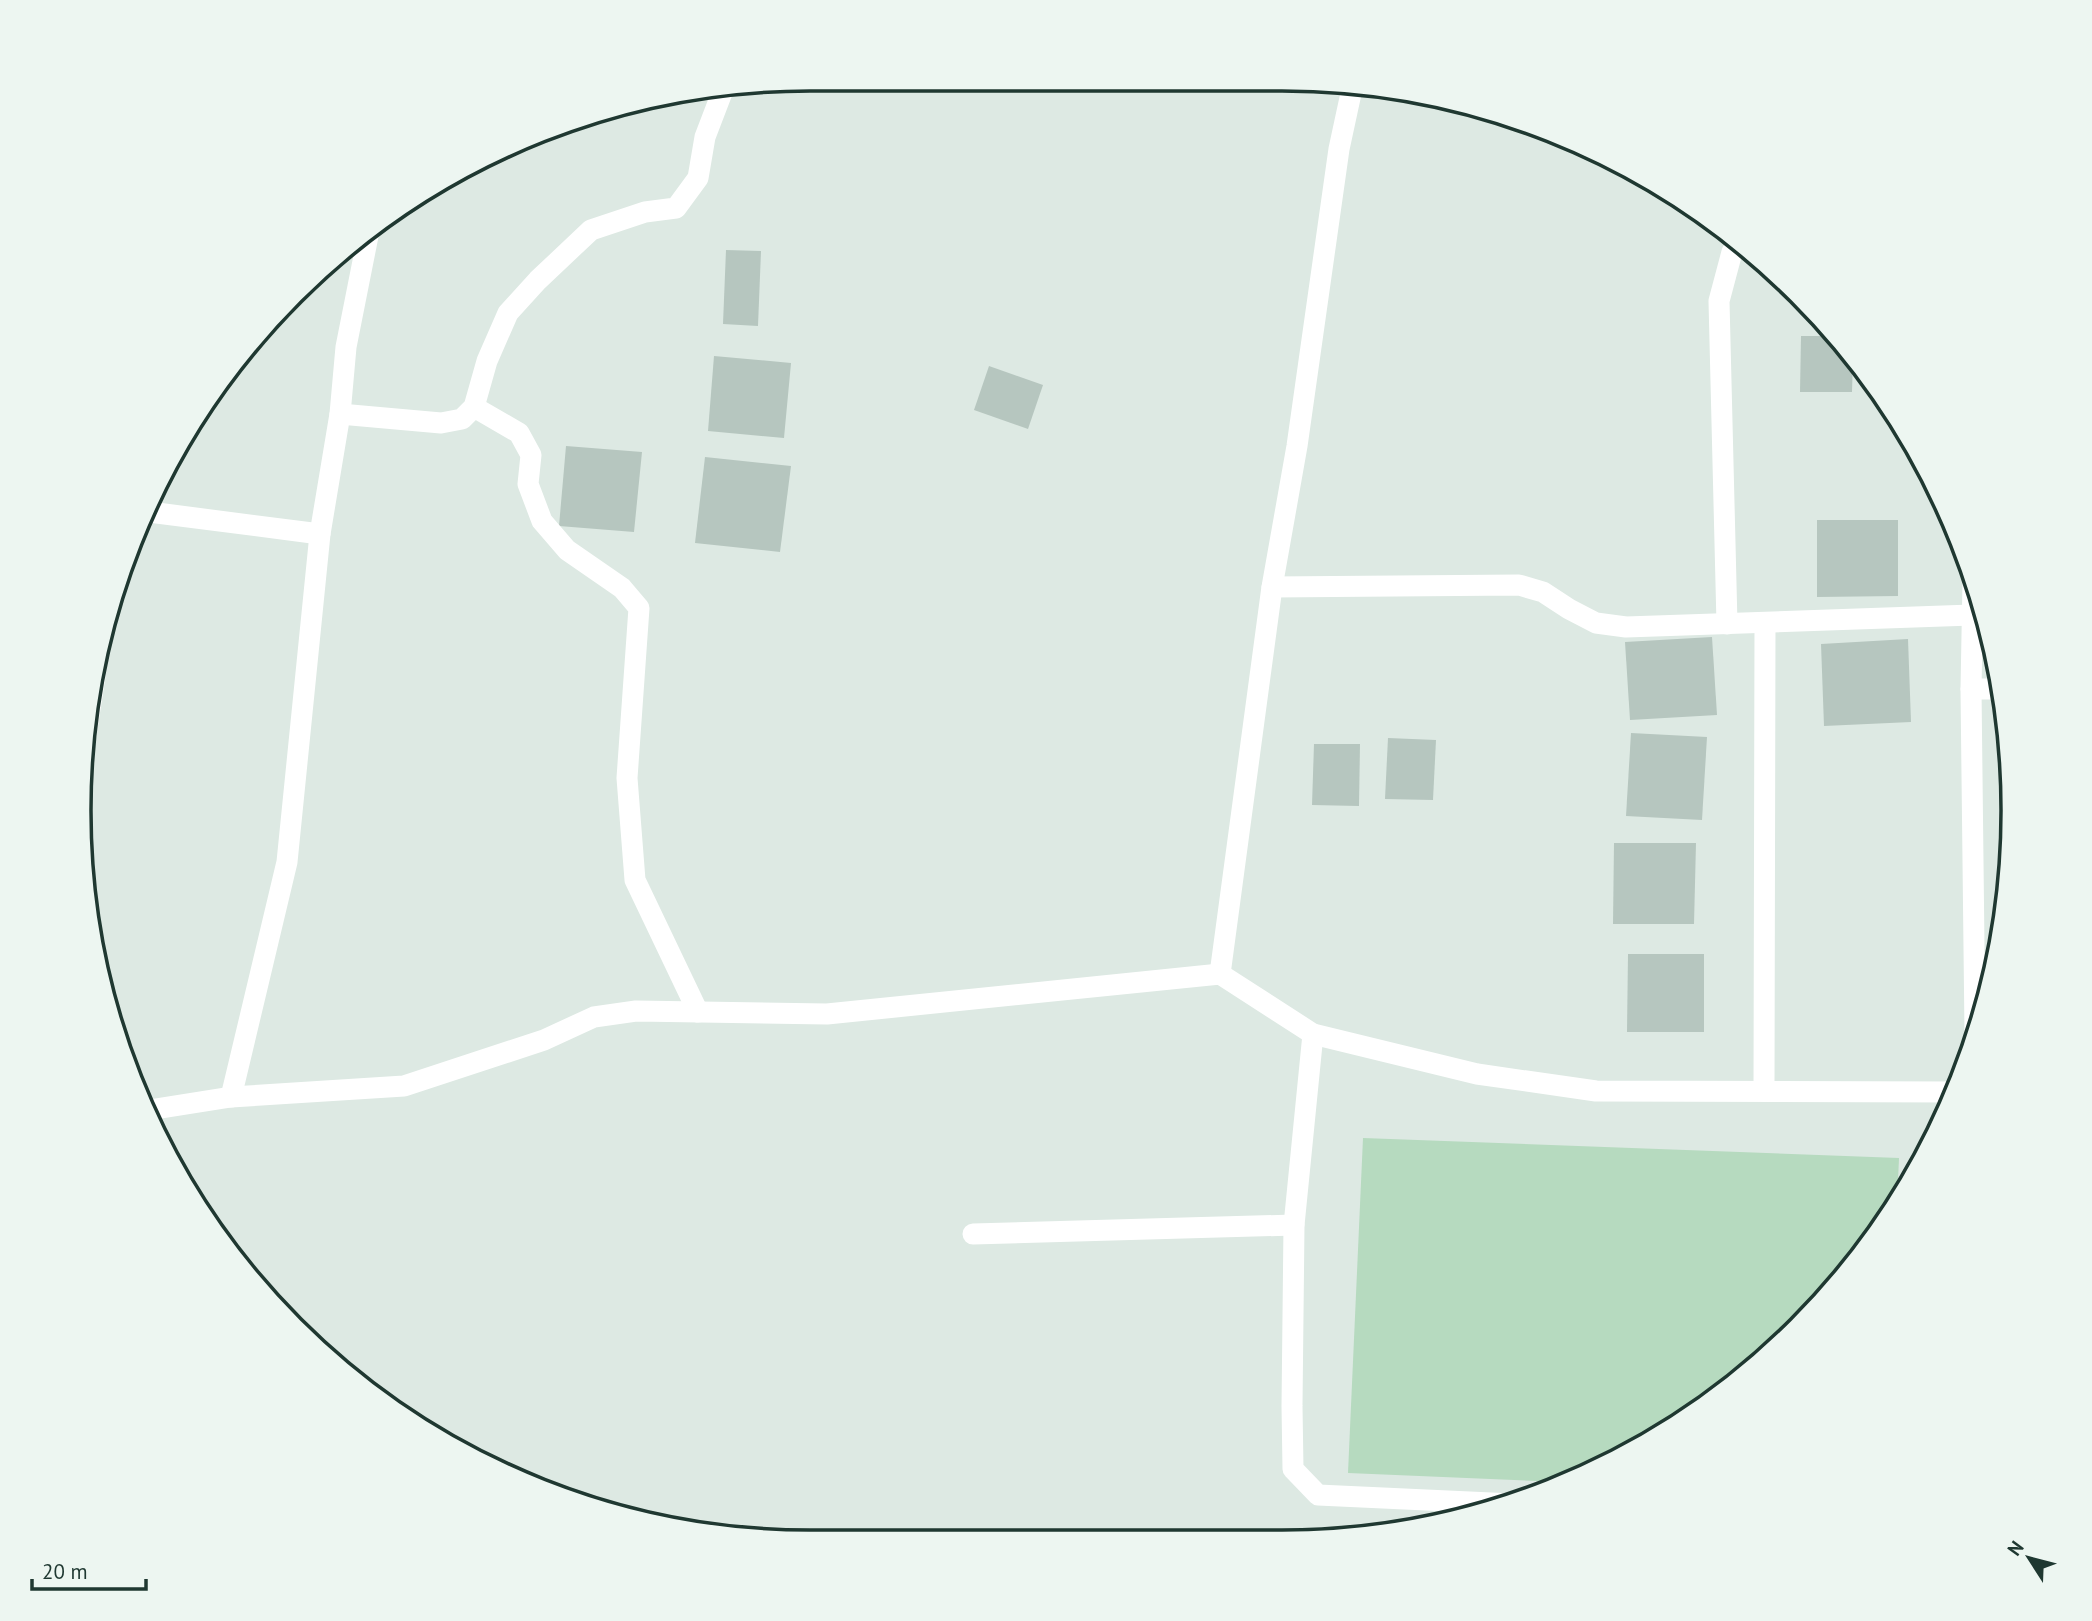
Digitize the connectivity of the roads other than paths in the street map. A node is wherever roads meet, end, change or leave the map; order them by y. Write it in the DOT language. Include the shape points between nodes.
graph roads {
  1 [pos="1351,95"];
  2 [pos="720,97"];
  3 [pos="366,245"];
  4 [pos="1733,251"];
  5 [pos="474,407"];
  6 [pos="340,414"];
  7 [pos="156,513"];
  8 [pos="320,534"];
  9 [pos="1272,587"];
  10 [pos="1972,611"];
  11 [pos="1972,615"];
  12 [pos="1765,623"];
  13 [pos="1727,624"];
  14 [pos="1971,689"];
  15 [pos="1990,689"];
  16 [pos="1220,974"];
  17 [pos="1975,1002"];
  18 [pos="698,1012"];
  19 [pos="1313,1034"];
  20 [pos="1764,1091"];
  21 [pos="1943,1092"];
  22 [pos="231,1097"];
  23 [pos="156,1109"];
  24 [pos="1294,1225"];
  25 [pos="973,1234"];
  26 [pos="1477,1502"];
  1 -- 9 [label="street"];
  2 -- 5 [label="street" via="705,137 698,178 676,208 645,212 591,230 538,280 508,313"];
  3 -- 6 [label="street" via="346,347"];
  4 -- 13 [label="street" via="1719,301"];
  5 -- 6 [label="street" via="462,419 441,423"];
  5 -- 18 [label="street" via="519,433 531,455 528,484 542,521 567,550 622,588 639,608 627,778 635,880"];
  6 -- 8 [label="street"];
  7 -- 8 [label="street"];
  8 -- 22 [label="street" via="287,862"];
  9 -- 13 [label="street" via="1519,585 1543,592 1596,623 1626,627"];
  9 -- 16 [label="street"];
  10 -- 11 [label="street"];
  11 -- 12 [label="street"];
  11 -- 14 [label="street"];
  12 -- 13 [label="street"];
  12 -- 20 [label="street"];
  14 -- 15 [label="street"];
  14 -- 17 [label="street"];
  16 -- 18 [label="street" via="827,1014"];
  16 -- 19 [label="street"];
  18 -- 22 [label="street" via="636,1011 594,1017 544,1040 404,1086"];
  19 -- 20 [label="street" via="1477,1074 1596,1091"];
  19 -- 24 [label="street"];
  20 -- 21 [label="street"];
  22 -- 23 [label="street"];
  24 -- 25 [label="street"];
  24 -- 26 [label="street" via="1293,1469 1318,1495"];
}
